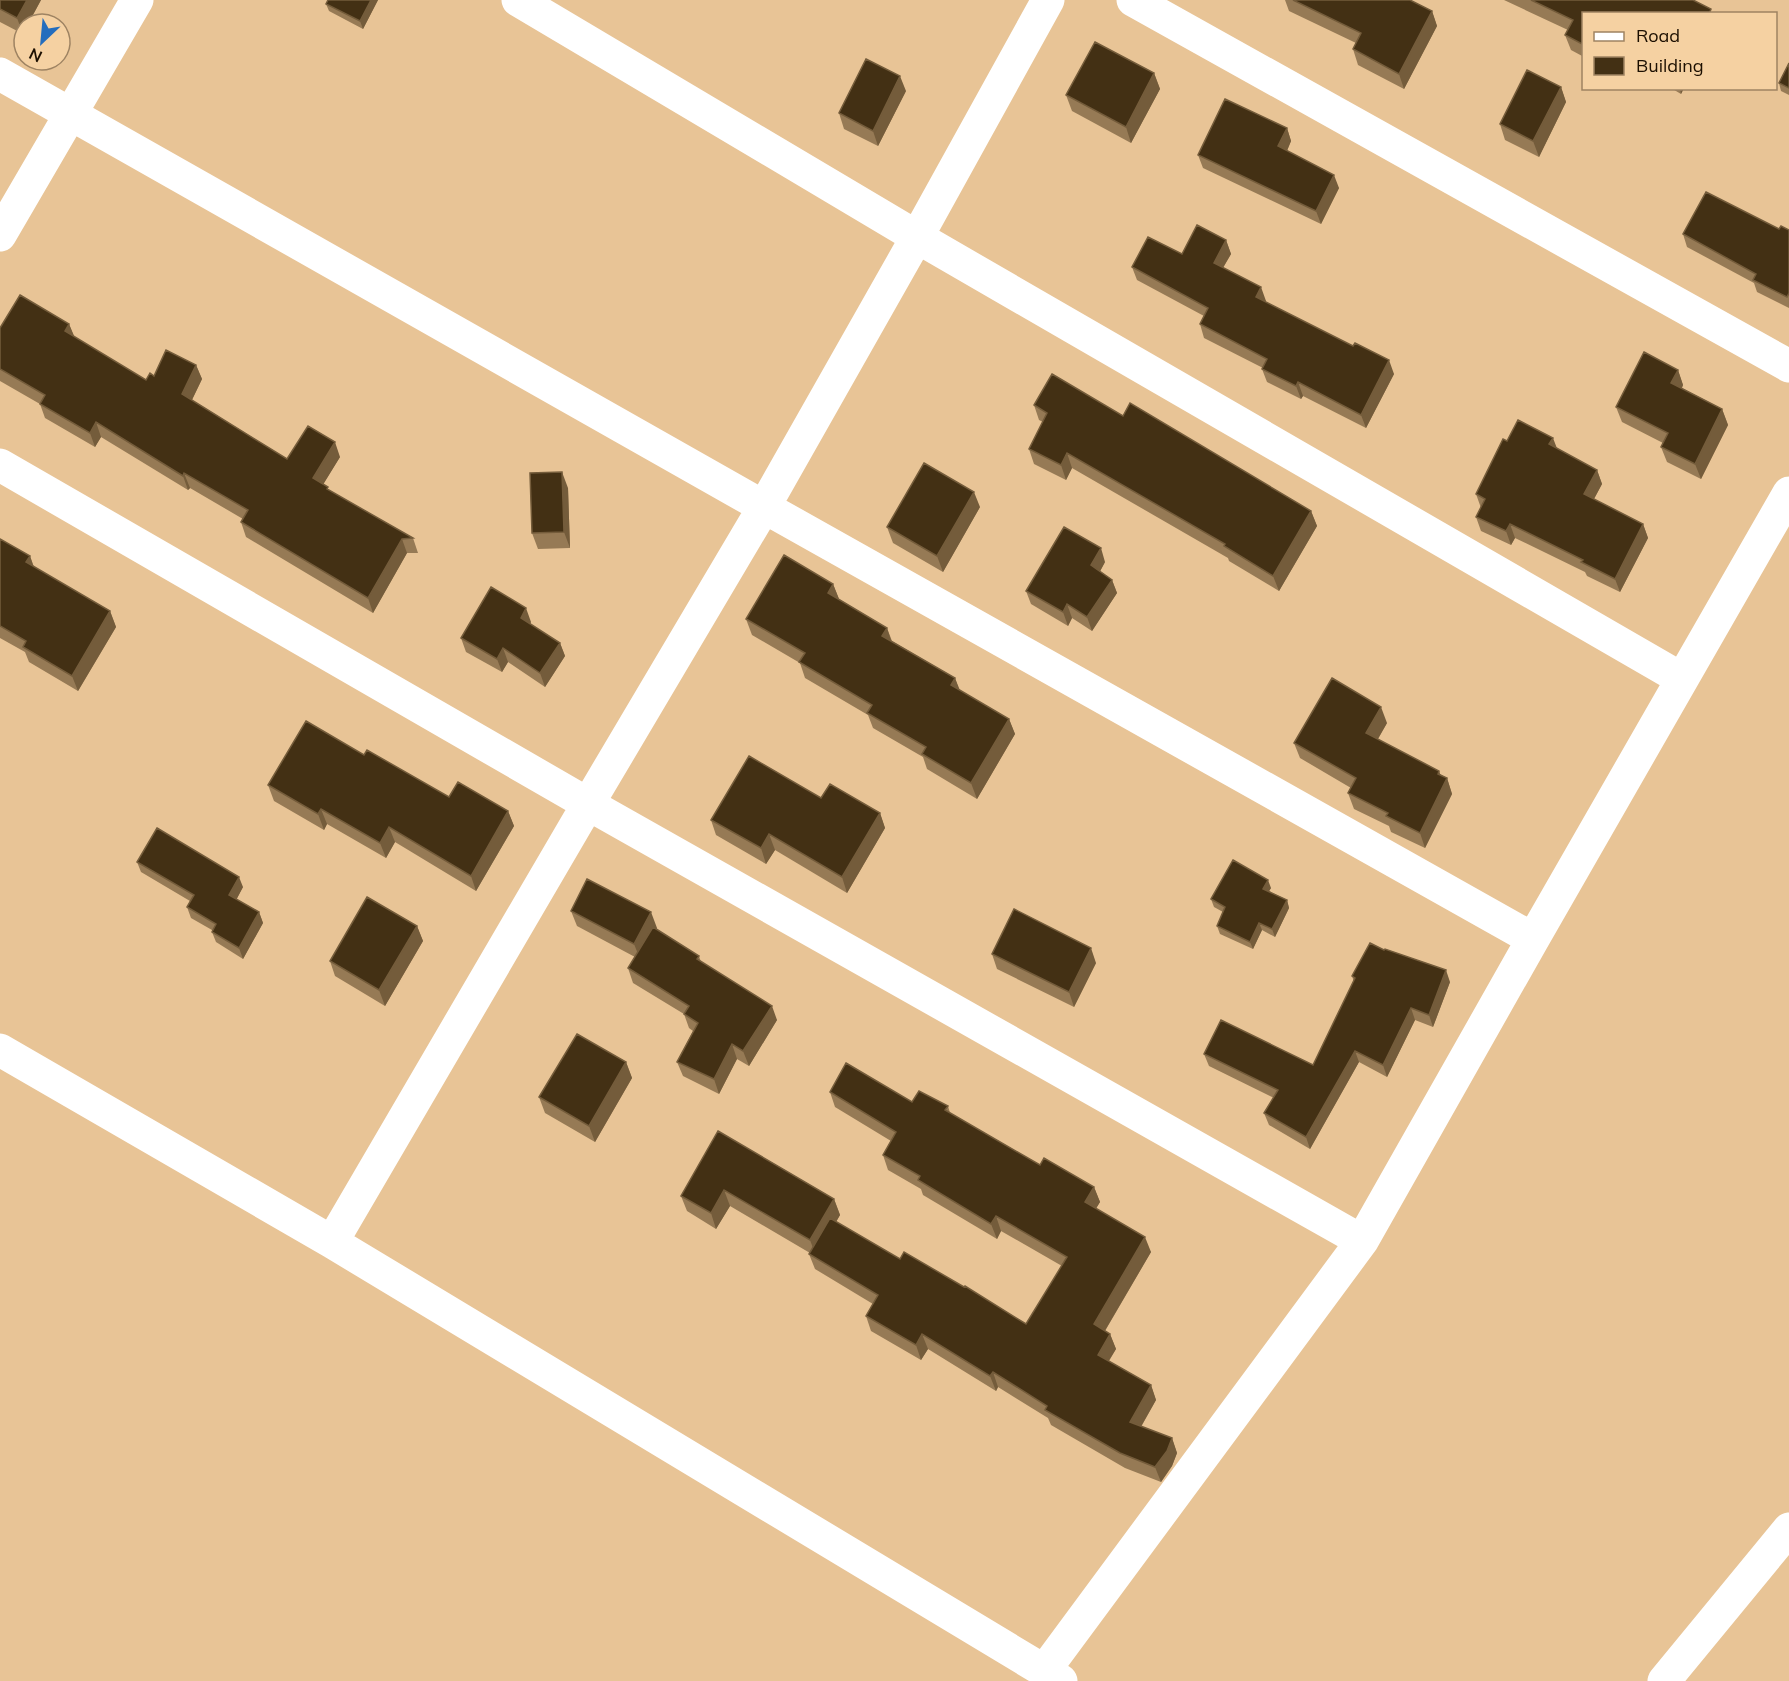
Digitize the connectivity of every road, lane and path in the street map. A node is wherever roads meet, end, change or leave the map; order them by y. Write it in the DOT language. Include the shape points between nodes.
graph roads {
  1 [pos="137,0"];
  2 [pos="518,0"];
  3 [pos="1048,0"];
  4 [pos="1133,0"];
  5 [pos="0,74"];
  6 [pos="70,114"];
  7 [pos="0,235"];
  8 [pos="917,237"];
  9 [pos="1789,366"];
  10 [pos="0,465"];
  11 [pos="1789,493"];
  12 [pos="764,507"];
  13 [pos="1682,679"];
  14 [pos="588,804"];
  15 [pos="1533,939"];
  16 [pos="0,1050"];
  17 [pos="1362,1241"];
  18 [pos="332,1242"];
  19 [pos="1789,1529"];
  20 [pos="1052,1676"];
  21 [pos="1664,1681"];
  1 -- 6 [label="street"];
  2 -- 8 [label="street"];
  3 -- 8 [label="street"];
  4 -- 9 [label="street"];
  5 -- 6 [label="street"];
  6 -- 7 [label="street"];
  6 -- 12 [label="street"];
  8 -- 12 [label="street"];
  8 -- 13 [label="street"];
  10 -- 14 [label="street"];
  11 -- 13 [label="street"];
  12 -- 14 [label="street"];
  12 -- 15 [label="street"];
  13 -- 15 [label="street"];
  14 -- 17 [label="street"];
  14 -- 18 [label="street"];
  15 -- 17 [label="street"];
  16 -- 18 [label="street"];
  17 -- 20 [label="street"];
  18 -- 20 [label="street"];
  19 -- 21 [label="street"];
}
